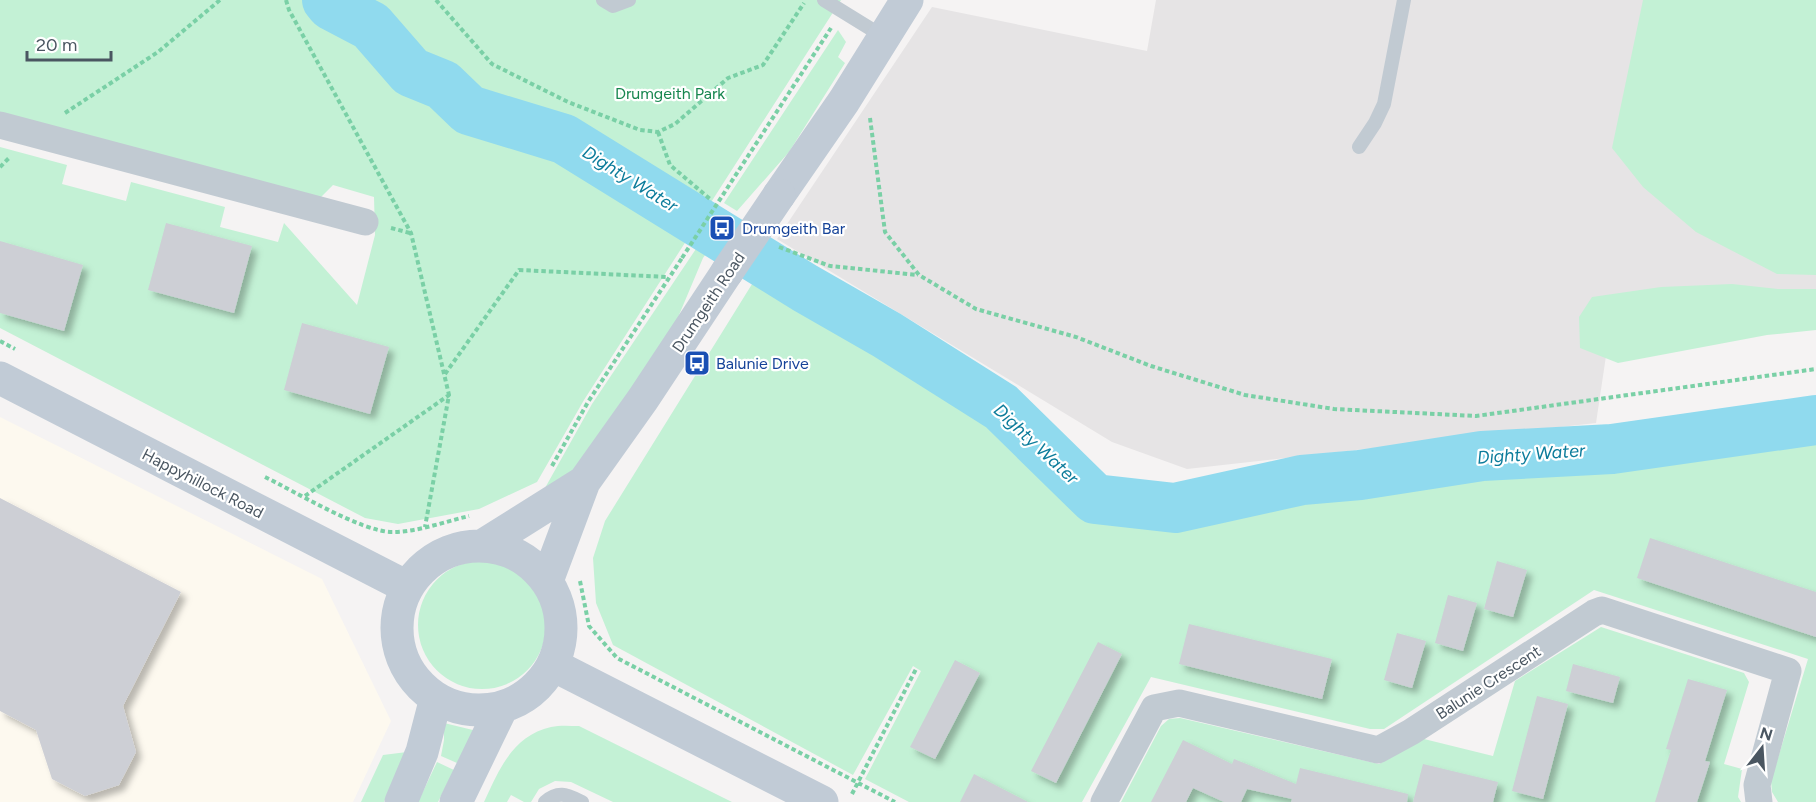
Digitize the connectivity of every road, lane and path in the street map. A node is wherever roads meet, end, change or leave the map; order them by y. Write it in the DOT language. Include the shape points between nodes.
graph roads {
  1 [pos="220,0"];
  2 [pos="286,0"];
  3 [pos="436,0"];
  4 [pos="603,0"];
  5 [pos="629,0"];
  6 [pos="806,0"];
  7 [pos="824,0"];
  8 [pos="907,0"];
  9 [pos="1404,0"];
  10 [pos="843,11"];
  11 [pos="884,37"];
  12 [pos="870,117"];
  13 [pos="0,125"];
  14 [pos="658,132"];
  15 [pos="33,134"];
  16 [pos="1359,147"];
  17 [pos="0,167"];
  18 [pos="710,200"];
  19 [pos="365,222"];
  20 [pos="776,258"];
  21 [pos="919,275"];
  22 [pos="669,277"];
  23 [pos="0,341"];
  24 [pos="20,351"];
  25 [pos="1816,369"];
  26 [pos="445,374"];
  27 [pos="0,378"];
  28 [pos="449,395"];
  29 [pos="547,474"];
  30 [pos="264,476"];
  31 [pos="584,482"];
  32 [pos="305,497"];
  33 [pos="480,513"];
  34 [pos="425,527"];
  35 [pos="482,546"];
  36 [pos="579,576"];
  37 [pos="548,581"];
  38 [pos="407,587"];
  39 [pos="553,665"];
  40 [pos="916,669"];
  41 [pos="436,698"];
  42 [pos="502,707"];
  43 [pos="857,783"];
  44 [pos="825,801"];
  45 [pos="401,802"];
  46 [pos="456,802"];
  47 [pos="545,802"];
  48 [pos="582,802"];
  49 [pos="895,802"];
  50 [pos="1104,802"];
  51 [pos="1759,802"];
  1 -- 15 [label="path" via="158,52"];
  2 -- 26 [label="path" via="411,233"];
  3 -- 14 [label="path" via="492,64 568,102 640,130"];
  4 -- 5 [label="lane" via="613,6"];
  6 -- 14 [label="path" via="763,65 728,78 675,124"];
  7 -- 10 [label="lane"];
  8 -- 11 [label="main road, Drumgeith Road"];
  9 -- 16 [label="lane" via="1384,104"];
  10 -- 11 [label="lane"];
  10 -- 22 [label="path, bridge"];
  11 -- 31 [label="main road, Drumgeith Road, bridge"];
  12 -- 21 [label="path" via="885,232"];
  13 -- 15 [label="street"];
  14 -- 18 [label="path" via="670,165"];
  15 -- 17 [label="path"];
  15 -- 19 [label="street"];
  20 -- 21 [label="path" via="781,248 830,266"];
  21 -- 25 [label="path" via="976,309 1076,338 1151,366 1245,395 1334,409 1476,416"];
  22 -- 26 [label="path" via="519,270"];
  22 -- 29 [label="path" via="588,402"];
  23 -- 24 [label="path"];
  26 -- 28 [label="path"];
  27 -- 38 [label="main road, Happyhillock Road"];
  28 -- 32 [label="path"];
  28 -- 34 [label="path"];
  30 -- 32 [label="path"];
  31 -- 35 [label="main road, Drumgeith Road"];
  31 -- 37 [label="main road, Drumgeith Road"];
  32 -- 34 [label="path" via="363,526 391,532"];
  33 -- 34 [label="path"];
  35 -- 37 [label="main road" via="507,550 530,563"];
  35 -- 38 [label="main road" via="464,547 439,556"];
  36 -- 43 [label="path" via="589,626 617,658"];
  37 -- 39 [label="main road" via="561,623 560,645"];
  38 -- 41 [label="main road" via="398,617 399,649 413,677"];
  39 -- 42 [label="main road" via="540,684"];
  39 -- 44 [label="main road"];
  40 -- 43 [label="path"];
  41 -- 42 [label="main road" via="457,707 479,710"];
  41 -- 45 [label="main road" via="422,752"];
  42 -- 46 [label="main road"];
  43 -- 44 [label="path"];
  43 -- 49 [label="path"];
  47 -- 48 [label="lane" via="553,796 567,795"];
  50 -- 51 [label="street, Balunie Crescent" via="1154,708 1179,703 1378,750 1602,610 1788,671 1757,785"];
}
